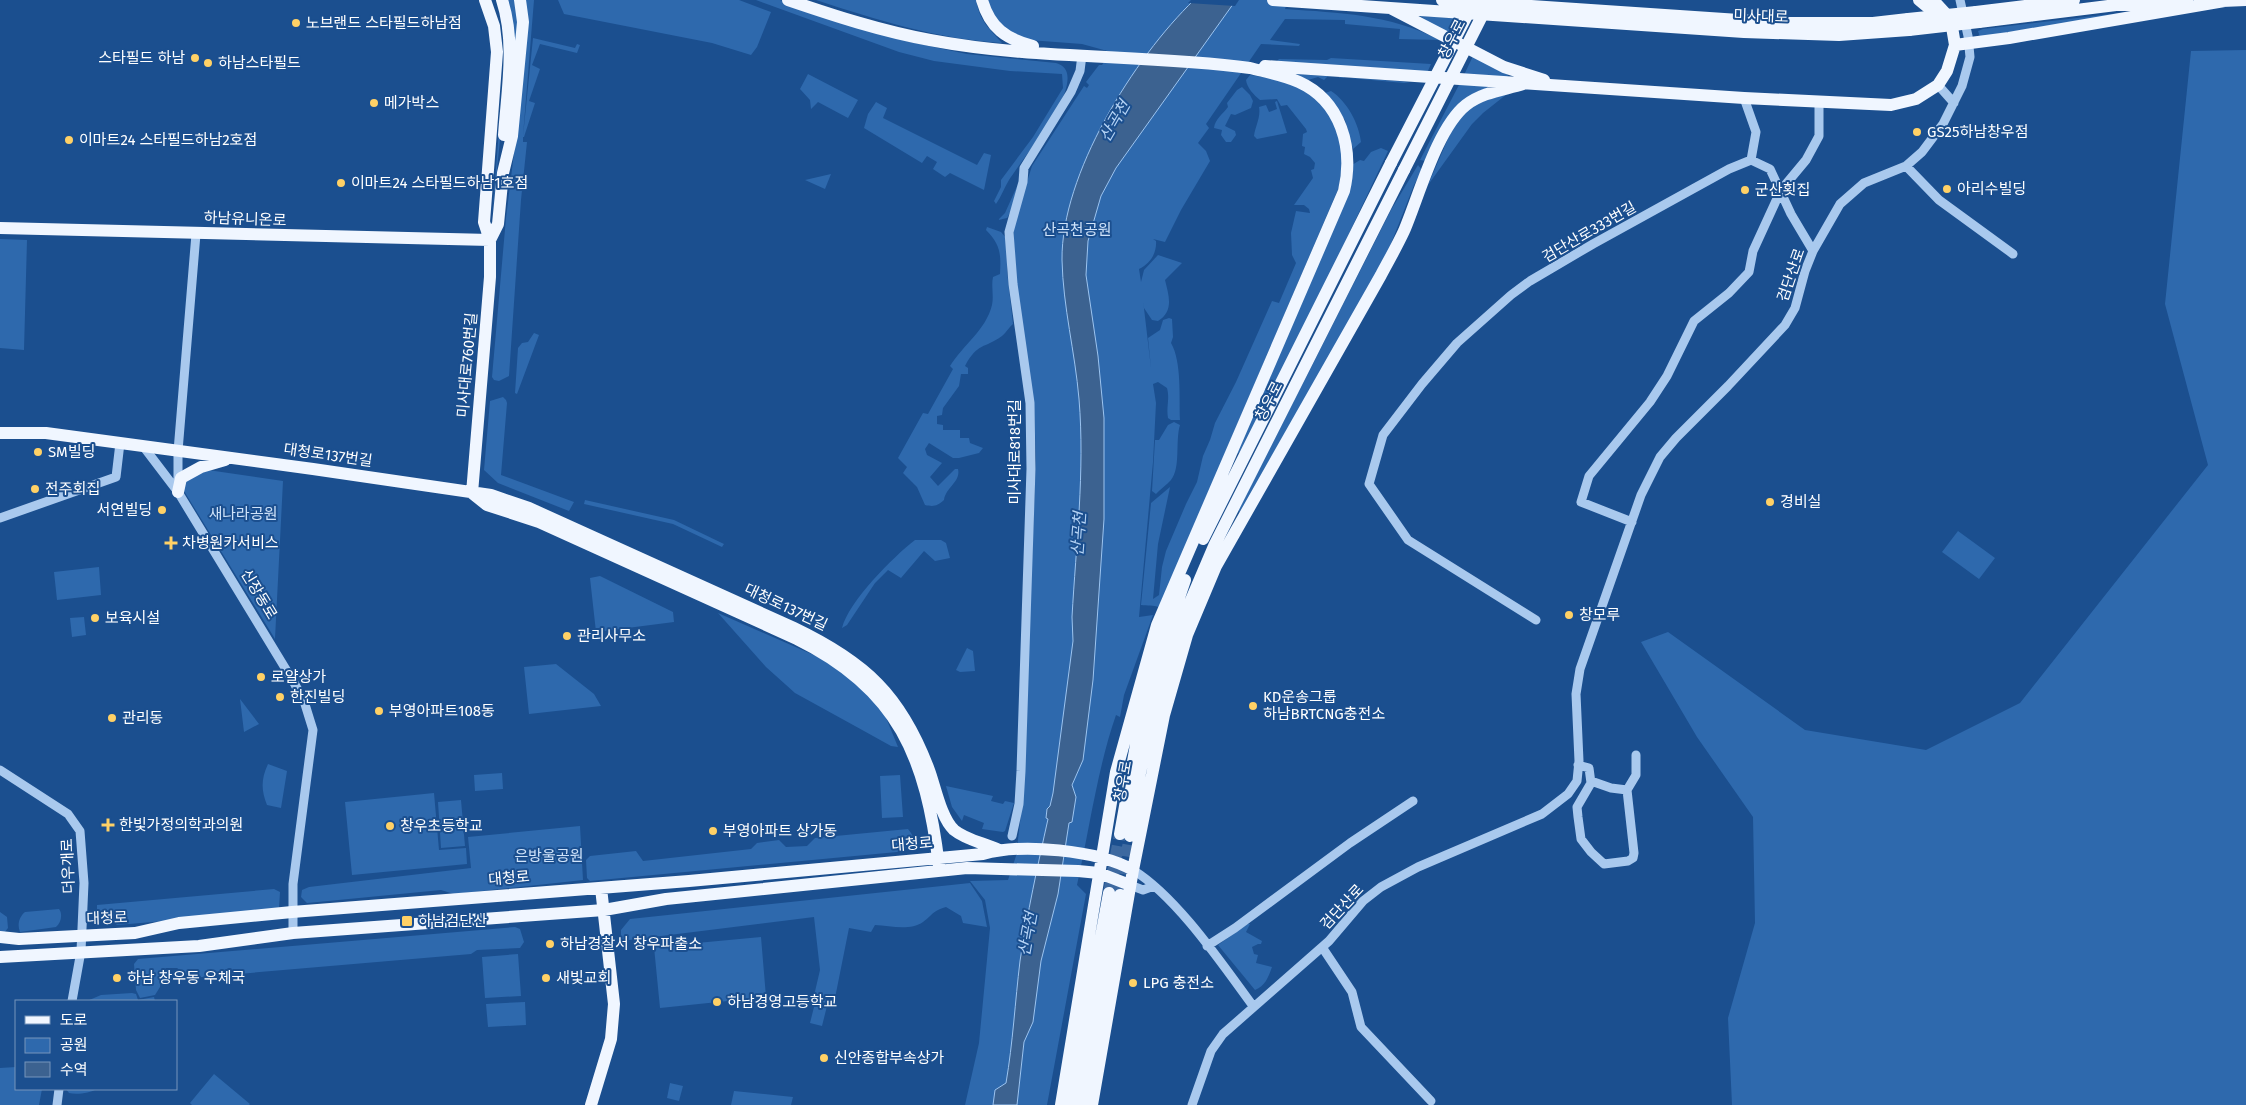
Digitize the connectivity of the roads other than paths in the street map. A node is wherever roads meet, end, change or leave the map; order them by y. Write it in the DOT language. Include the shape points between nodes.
graph roads {
  1 [pos="485,0"];
  2 [pos="502,0"];
  3 [pos="520,0"];
  4 [pos="788,0"];
  5 [pos="982,0"];
  6 [pos="1273,0"];
  7 [pos="1442,0"];
  8 [pos="1475,0"];
  9 [pos="1490,0"];
  10 [pos="1919,0"];
  11 [pos="1933,0"];
  12 [pos="1960,0"];
  13 [pos="2074,0"];
  14 [pos="2230,0"];
  15 [pos="2246,0"];
  16 [pos="1295,1"];
  17 [pos="1389,7"];
  18 [pos="1977,17"];
  19 [pos="1909,24"];
  20 [pos="1970,44"];
  21 [pos="1955,45"];
  22 [pos="1057,53"];
  23 [pos="1082,55"];
  24 [pos="1250,68"];
  25 [pos="1523,84"];
  26 [pos="1938,85"];
  27 [pos="1567,87"];
  28 [pos="1744,98"];
  29 [pos="1819,102"];
  30 [pos="1954,103"];
  31 [pos="1866,104"];
  32 [pos="1751,160"];
  33 [pos="1906,166"];
  34 [pos="503,173"];
  35 [pos="1781,190"];
  36 [pos="0,228"];
  37 [pos="196,234"];
  38 [pos="490,240"];
  39 [pos="1813,251"];
  40 [pos="2013,254"];
  41 [pos="0,432"];
  42 [pos="120,443"];
  43 [pos="144,446"];
  44 [pos="178,451"];
  45 [pos="233,458"];
  46 [pos="178,492"];
  47 [pos="472,493"];
  48 [pos="0,518"];
  49 [pos="1632,522"];
  50 [pos="1536,620"];
  51 [pos="1636,755"];
  52 [pos="1578,765"];
  53 [pos="0,770"];
  54 [pos="1591,780"];
  55 [pos="1627,790"];
  56 [pos="1414,801"];
  57 [pos="1012,836"];
  58 [pos="999,850"];
  59 [pos="938,857"];
  60 [pos="1101,857"];
  61 [pos="1133,870"];
  62 [pos="940,871"];
  63 [pos="1099,874"];
  64 [pos="1130,885"];
  65 [pos="1154,886"];
  66 [pos="601,888"];
  67 [pos="604,910"];
  68 [pos="292,912"];
  69 [pos="293,933"];
  70 [pos="82,935"];
  71 [pos="0,937"];
  72 [pos="1207,946"];
  73 [pos="1322,947"];
  74 [pos="81,951"];
  75 [pos="0,957"];
  76 [pos="72,1000"];
  77 [pos="1253,1006"];
  78 [pos="59,1090"];
  79 [pos="1431,1101"];
  80 [pos="56,1105"];
  81 [pos="591,1105"];
  82 [pos="1061,1105"];
  83 [pos="1070,1105"];
  84 [pos="1081,1105"];
  85 [pos="1092,1105"];
  86 [pos="1192,1105"];
  1 -- 38 [label="main road" via="494,26 497,52 484,222"];
  2 -- 34 [label="main road" via="510,40"];
  3 -- 34 [label="main road" via="522,42 512,136"];
  4 -- 22 [label="main road" via="855,22 930,40"];
  5 -- 22 [label="main road" via="986,15 1004,35"];
  6 -- 16 [label="main road, 미사대로"];
  7 -- 19 [label="main road, 미사대로" via="1785,24"];
  8 -- 9 [label="main road, 창우로, bridge" via="1185,579 1141,717 1125,835 1158,693 1196,589 1223,529"];
  10 -- 31 [label="main road" via="1936,14 1948,35 1947,56 1940,70 1925,88 1913,94"];
  11 -- 21 [label="main road" via="1946,14"];
  12 -- 20 [label="street, 검단산로"];
  13 -- 18 [label="main road, 미사대로"];
  14 -- 15 [label="main road, 미사대로"];
  14 -- 18 [label="main road, 미사대로" via="2116,4"];
  14 -- 20 [label="main road"];
  16 -- 17 [label="main road, 미사대로"];
  17 -- 19 [label="main road, 미사대로" via="1744,32 1839,35"];
  17 -- 27 [label="main road" via="1504,67"];
  18 -- 19 [label="main road, 미사대로, bridge"];
  20 -- 21 [label="main road"];
  20 -- 30 [label="street, 검단산로" via="1966,74"];
  21 -- 26 [label="main road" via="1947,71"];
  22 -- 23 [label="main road"];
  23 -- 24 [label="main road"];
  23 -- 57 [label="street, 미사대로818번길" via="1080,71 1070,92 1024,168 1009,232 1030,403 1031,469 1022,770"];
  24 -- 25 [label="main road" via="1267,66"];
  24 -- 60 [label="main road" via="1298,81 1321,97 1339,122 1346,141 1347,176 1344,191 1157,625 1116,772"];
  25 -- 27 [label="main road"];
  25 -- 61 [label="main road" via="1473,100 1458,113 1446,131 1403,233 1381,275 1216,566 1187,636 1164,716"];
  26 -- 30 [label="street"];
  26 -- 31 [label="main road" via="1916,99 1891,105"];
  27 -- 28 [label="main road"];
  28 -- 29 [label="main road"];
  28 -- 32 [label="street" via="1756,132"];
  29 -- 31 [label="main road"];
  29 -- 35 [label="street" via="1819,136 1806,160"];
  30 -- 33 [label="street, 검단산로" via="1929,143"];
  32 -- 35 [label="street" via="1770,169"];
  32 -- 50 [label="street, 검단산로333번길" via="1730,168 1530,281 1457,343 1383,435 1369,484 1408,540"];
  33 -- 39 [label="street, 검단산로" via="1874,178 1848,194"];
  33 -- 40 [label="street" via="1939,200"];
  34 -- 38 [label="main road" via="498,224"];
  35 -- 39 [label="street"];
  35 -- 49 [label="street" via="1753,252 1749,272 1729,294 1694,321 1667,376 1650,402 1589,476 1581,502"];
  36 -- 37 [label="main road, 하남유니온로"];
  37 -- 38 [label="main road, 하남유니온로"];
  37 -- 44 [label="street"];
  38 -- 47 [label="main road, 미사대로760번길" via="490,277"];
  39 -- 49 [label="street, 검단산로" via="1795,308 1785,325 1667,448 1647,480"];
  41 -- 42 [label="main road"];
  42 -- 43 [label="main road"];
  42 -- 48 [label="street" via="116,477"];
  43 -- 44 [label="main road"];
  43 -- 46 [label="street, 신장동로"];
  44 -- 45 [label="main road, 대청로137번길"];
  44 -- 46 [label="street"];
  45 -- 46 [label="main road" via="201,467 181,478"];
  45 -- 47 [label="main road, 대청로137번길"];
  46 -- 68 [label="street, 신장동로" via="304,701 314,730 294,868"];
  47 -- 58 [label="main road, 대청로137번길" via="491,495 560,521 830,645 848,657 877,681 904,717 926,760 950,825 965,837"];
  47 -- 59 [label="main road, 대청로137번길" via="488,505 539,522 797,639 850,670 882,701 909,746 933,818"];
  49 -- 52 [label="street, 검단산로" via="1580,669 1576,694"];
  51 -- 55 [label="street" via="1636,775"];
  52 -- 54 [label="street" via="1589,768"];
  52 -- 73 [label="street, 검단산로" via="1574,787 1557,804 1527,822 1418,867 1381,887 1363,901"];
  53 -- 70 [label="street, 더우개로" via="68,814 80,831 84,883"];
  54 -- 55 [label="street"];
  54 -- 55 [label="street" via="1577,807 1578,817 1582,839 1604,864 1633,858"];
  56 -- 72 [label="street"];
  58 -- 59 [label="main road, 대청로"];
  58 -- 60 [label="main road, 대청로"];
  59 -- 62 [label="main road, 대청로137번길"];
  59 -- 66 [label="main road, 대청로"];
  60 -- 61 [label="main road, 대청로"];
  60 -- 63 [label="main road"];
  61 -- 64 [label="main road"];
  61 -- 65 [label="street"];
  62 -- 63 [label="main road, 대청로" via="968,868"];
  62 -- 67 [label="main road, 대청로" via="666,899"];
  63 -- 64 [label="main road, 대청로"];
  63 -- 82 [label="main road"];
  64 -- 65 [label="street" via="1143,890"];
  64 -- 85 [label="main road"];
  65 -- 72 [label="street"];
  66 -- 67 [label="main road"];
  66 -- 68 [label="main road, 대청로"];
  67 -- 69 [label="main road, 대청로"];
  67 -- 81 [label="main road" via="614,1004 611,1039"];
  68 -- 69 [label="street, 신장동로"];
  68 -- 70 [label="main road, 대청로" via="179,923 135,933"];
  69 -- 74 [label="main road, 대청로" via="199,946"];
  70 -- 71 [label="main road, 대청로"];
  70 -- 74 [label="street, 더우개로"];
  72 -- 77 [label="street"];
  73 -- 77 [label="street, 검단산로"];
  73 -- 79 [label="street" via="1352,992 1362,1027"];
  74 -- 75 [label="main road, 대청로"];
  74 -- 76 [label="street, 더우개로"];
  77 -- 86 [label="street, 검단산로" via="1216,1042"];
  78 -- 80 [label="street"];
  83 -- 84 [label="main road" via="1114,894"];
}
